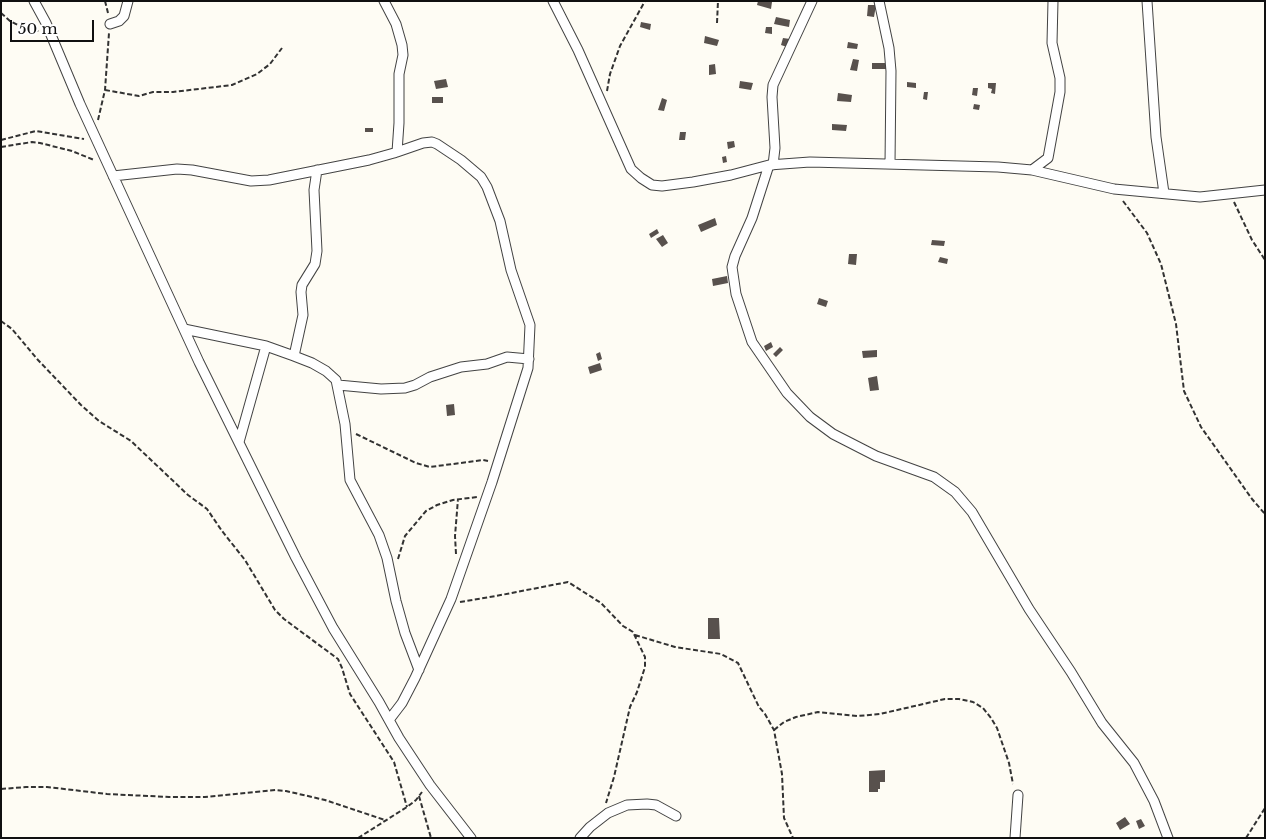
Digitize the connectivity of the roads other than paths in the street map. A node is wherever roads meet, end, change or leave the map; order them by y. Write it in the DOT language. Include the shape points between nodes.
graph roads {
  1 [pos="34,1"];
  2 [pos="128,1"];
  3 [pos="384,1"];
  4 [pos="552,1"];
  5 [pos="812,1"];
  6 [pos="879,1"];
  7 [pos="1053,1"];
  8 [pos="1147,1"];
  9 [pos="110,24"];
  10 [pos="397,152"];
  11 [pos="890,164"];
  12 [pos="771,165"];
  13 [pos="317,170"];
  14 [pos="1032,170"];
  15 [pos="113,176"];
  16 [pos="1265,190"];
  17 [pos="1164,193"];
  18 [pos="184,329"];
  19 [pos="266,346"];
  20 [pos="294,356"];
  21 [pos="529,359"];
  22 [pos="338,385"];
  23 [pos="239,442"];
  24 [pos="419,670"];
  25 [pos="389,720"];
  26 [pos="1018,795"];
  27 [pos="676,816"];
  28 [pos="471,838"];
  29 [pos="580,838"];
  30 [pos="1015,838"];
  31 [pos="1168,838"];
  1 -- 15 [label="street"];
  2 -- 9 [label="street" via="124,16"];
  3 -- 10 [label="street" via="396,24 403,55 399,74"];
  4 -- 12 [label="street" via="605,107 631,169 641,178 652,185 662,186"];
  5 -- 12 [label="street" via="773,86 775,148"];
  6 -- 11 [label="street" via="891,71"];
  7 -- 14 [label="street" via="1052,43 1060,92 1048,158"];
  8 -- 17 [label="street" via="1156,137"];
  10 -- 13 [label="street"];
  10 -- 21 [label="street" via="423,143 437,144 466,164 487,186 530,325"];
  11 -- 12 [label="street" via="810,162"];
  11 -- 14 [label="street"];
  12 -- 31 [label="street" via="732,267 736,294 752,342 787,393 810,418 876,456 934,477 955,492 972,512 1102,723 1134,763 1154,801"];
  13 -- 15 [label="street" via="251,181 178,169"];
  13 -- 20 [label="street" via="314,190 317,251 315,264 302,285 303,315"];
  14 -- 17 [label="street" via="1114,189"];
  15 -- 18 [label="street"];
  16 -- 17 [label="street" via="1200,196"];
  18 -- 19 [label="street"];
  18 -- 23 [label="street"];
  19 -- 20 [label="street"];
  19 -- 23 [label="street"];
  20 -- 22 [label="street" via="326,371"];
  21 -- 22 [label="street" via="507,357 487,364 461,367 405,388"];
  21 -- 24 [label="street" via="487,497 449,603"];
  22 -- 24 [label="street" via="350,480 387,558 405,633"];
  23 -- 25 [label="street" via="333,628"];
  24 -- 25 [label="street"];
  25 -- 28 [label="street" via="428,781"];
  26 -- 30 [label="street"];
  27 -- 29 [label="street" via="656,805 628,805 608,813"];
}
